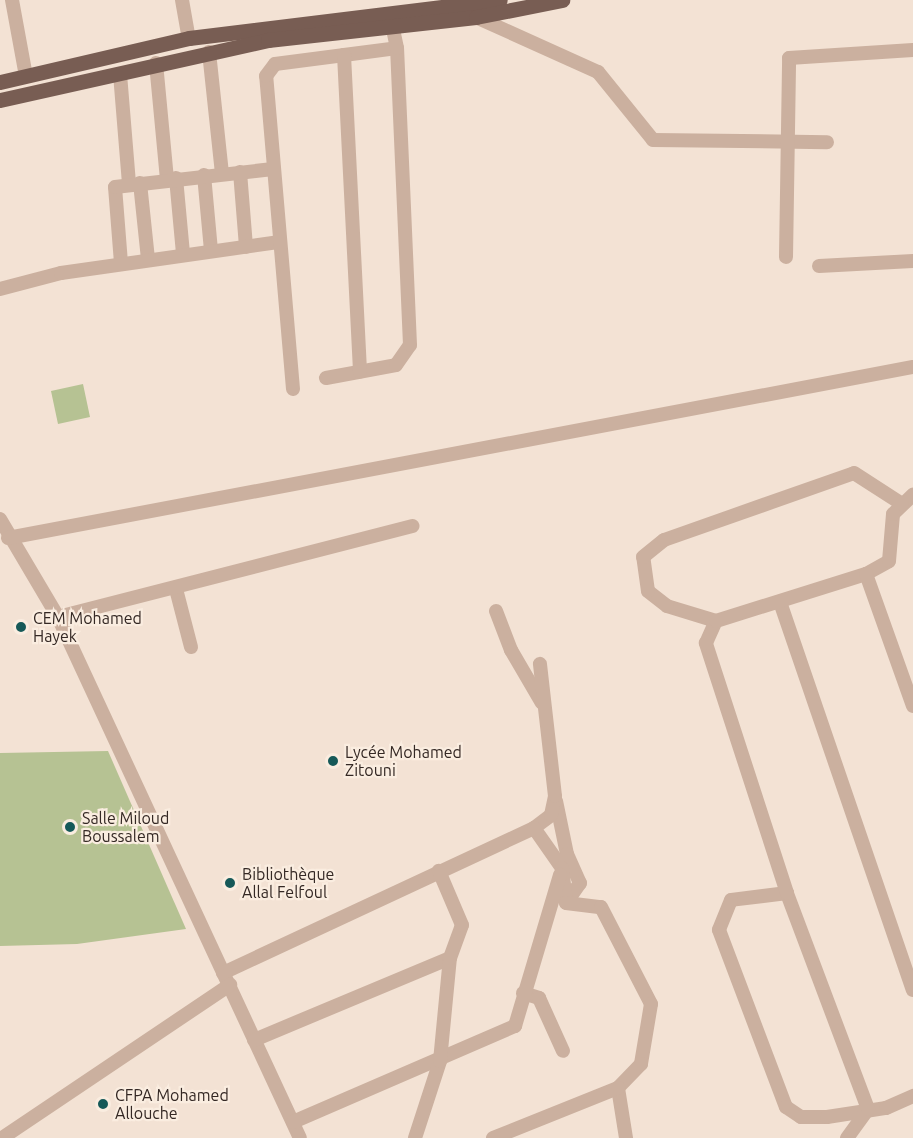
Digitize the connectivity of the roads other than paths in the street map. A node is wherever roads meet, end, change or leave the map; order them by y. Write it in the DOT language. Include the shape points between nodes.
graph roads {
  1 [pos="12,0"];
  2 [pos="182,0"];
  3 [pos="500,0"];
  4 [pos="562,0"];
  5 [pos="476,17"];
  6 [pos="391,22"];
  7 [pos="189,38"];
  8 [pos="397,48"];
  9 [pos="913,50"];
  10 [pos="209,52"];
  11 [pos="344,56"];
  12 [pos="156,63"];
  13 [pos="120,74"];
  14 [pos="26,75"];
  15 [pos="0,82"];
  16 [pos="0,100"];
  17 [pos="786,142"];
  18 [pos="827,142"];
  19 [pos="273,170"];
  20 [pos="240,172"];
  21 [pos="222,174"];
  22 [pos="204,175"];
  23 [pos="171,179"];
  24 [pos="134,183"];
  25 [pos="280,242"];
  26 [pos="246,247"];
  27 [pos="211,250"];
  28 [pos="183,254"];
  29 [pos="786,257"];
  30 [pos="148,259"];
  31 [pos="913,261"];
  32 [pos="121,263"];
  33 [pos="819,266"];
  34 [pos="0,289"];
  35 [pos="913,367"];
  36 [pos="360,372"];
  37 [pos="326,378"];
  38 [pos="293,389"];
  39 [pos="908,500"];
  40 [pos="0,519"];
  41 [pos="412,526"];
  42 [pos="8,538"];
  43 [pos="866,574"];
  44 [pos="176,589"];
  45 [pos="780,602"];
  46 [pos="496,611"];
  47 [pos="58,617"];
  48 [pos="716,621"];
  49 [pos="191,646"];
  50 [pos="540,664"];
  51 [pos="545,706"];
  52 [pos="913,706"];
  53 [pos="555,796"];
  54 [pos="534,828"];
  55 [pos="562,868"];
  56 [pos="439,871"];
  57 [pos="787,893"];
  58 [pos="566,903"];
  59 [pos="450,958"];
  60 [pos="227,979"];
  61 [pos="913,990"];
  62 [pos="523,993"];
  63 [pos="254,1040"];
  64 [pos="563,1051"];
  65 [pos="440,1058"];
  66 [pos="618,1088"];
  67 [pos="913,1096"];
  68 [pos="868,1109"];
  69 [pos="293,1122"];
  70 [pos="2,1138"];
  71 [pos="300,1138"];
  72 [pos="415,1138"];
  73 [pos="493,1138"];
  74 [pos="626,1138"];
  75 [pos="847,1138"];
  1 -- 14 [label="street"];
  2 -- 7 [label="street"];
  3 -- 6 [label="main road"];
  4 -- 5 [label="main road"];
  5 -- 6 [label="main road"];
  5 -- 17 [label="street" via="598,72 648,139"];
  6 -- 7 [label="main road"];
  6 -- 8 [label="street"];
  6 -- 10 [label="main road"];
  7 -- 14 [label="main road"];
  8 -- 11 [label="street"];
  8 -- 36 [label="street" via="410,345 396,365"];
  9 -- 17 [label="street" via="789,58"];
  10 -- 12 [label="main road"];
  10 -- 21 [label="street"];
  11 -- 19 [label="street" via="266,69"];
  11 -- 36 [label="street"];
  12 -- 13 [label="main road"];
  12 -- 23 [label="street"];
  13 -- 16 [label="main road"];
  13 -- 24 [label="street"];
  14 -- 15 [label="main road"];
  17 -- 18 [label="street"];
  17 -- 29 [label="street"];
  19 -- 20 [label="street"];
  19 -- 25 [label="street"];
  20 -- 21 [label="street"];
  20 -- 26 [label="street"];
  21 -- 22 [label="street"];
  22 -- 23 [label="street"];
  22 -- 27 [label="street"];
  23 -- 24 [label="street"];
  23 -- 28 [label="street"];
  24 -- 30 [label="street"];
  24 -- 32 [label="street" via="114,190"];
  25 -- 26 [label="street"];
  25 -- 38 [label="street"];
  26 -- 27 [label="street"];
  27 -- 28 [label="street"];
  28 -- 30 [label="street"];
  30 -- 32 [label="street"];
  31 -- 33 [label="street"];
  32 -- 34 [label="street"];
  35 -- 42 [label="street"];
  36 -- 37 [label="street"];
  39 -- 43 [label="street" via="893,514 889,561"];
  39 -- 48 [label="street" via="854,473 664,540 644,557 648,591 667,606"];
  40 -- 42 [label="street"];
  41 -- 44 [label="street"];
  42 -- 47 [label="street"];
  43 -- 45 [label="street"];
  43 -- 52 [label="street"];
  44 -- 47 [label="street"];
  44 -- 49 [label="street"];
  45 -- 48 [label="street"];
  45 -- 61 [label="street"];
  46 -- 51 [label="street" via="511,650"];
  47 -- 60 [label="street"];
  48 -- 57 [label="street" via="706,643"];
  50 -- 51 [label="street"];
  51 -- 53 [label="street"];
  53 -- 54 [label="street" via="551,814"];
  53 -- 58 [label="street" via="567,854 580,882"];
  54 -- 55 [label="street"];
  54 -- 56 [label="street"];
  55 -- 58 [label="street"];
  55 -- 62 [label="street"];
  56 -- 59 [label="street" via="462,925"];
  56 -- 60 [label="street"];
  57 -- 68 [label="street"];
  57 -- 68 [label="street" via="731,900 719,930 786,1107 801,1117"];
  58 -- 66 [label="street" via="601,907 651,1004 641,1064"];
  59 -- 63 [label="street"];
  59 -- 65 [label="street"];
  60 -- 63 [label="street"];
  60 -- 70 [label="street"];
  62 -- 64 [label="street" via="539,999"];
  62 -- 65 [label="street" via="515,1026"];
  63 -- 69 [label="street"];
  65 -- 69 [label="street"];
  65 -- 72 [label="street"];
  66 -- 73 [label="street"];
  66 -- 74 [label="street"];
  67 -- 68 [label="street"];
  68 -- 75 [label="street"];
  69 -- 71 [label="street"];
}
